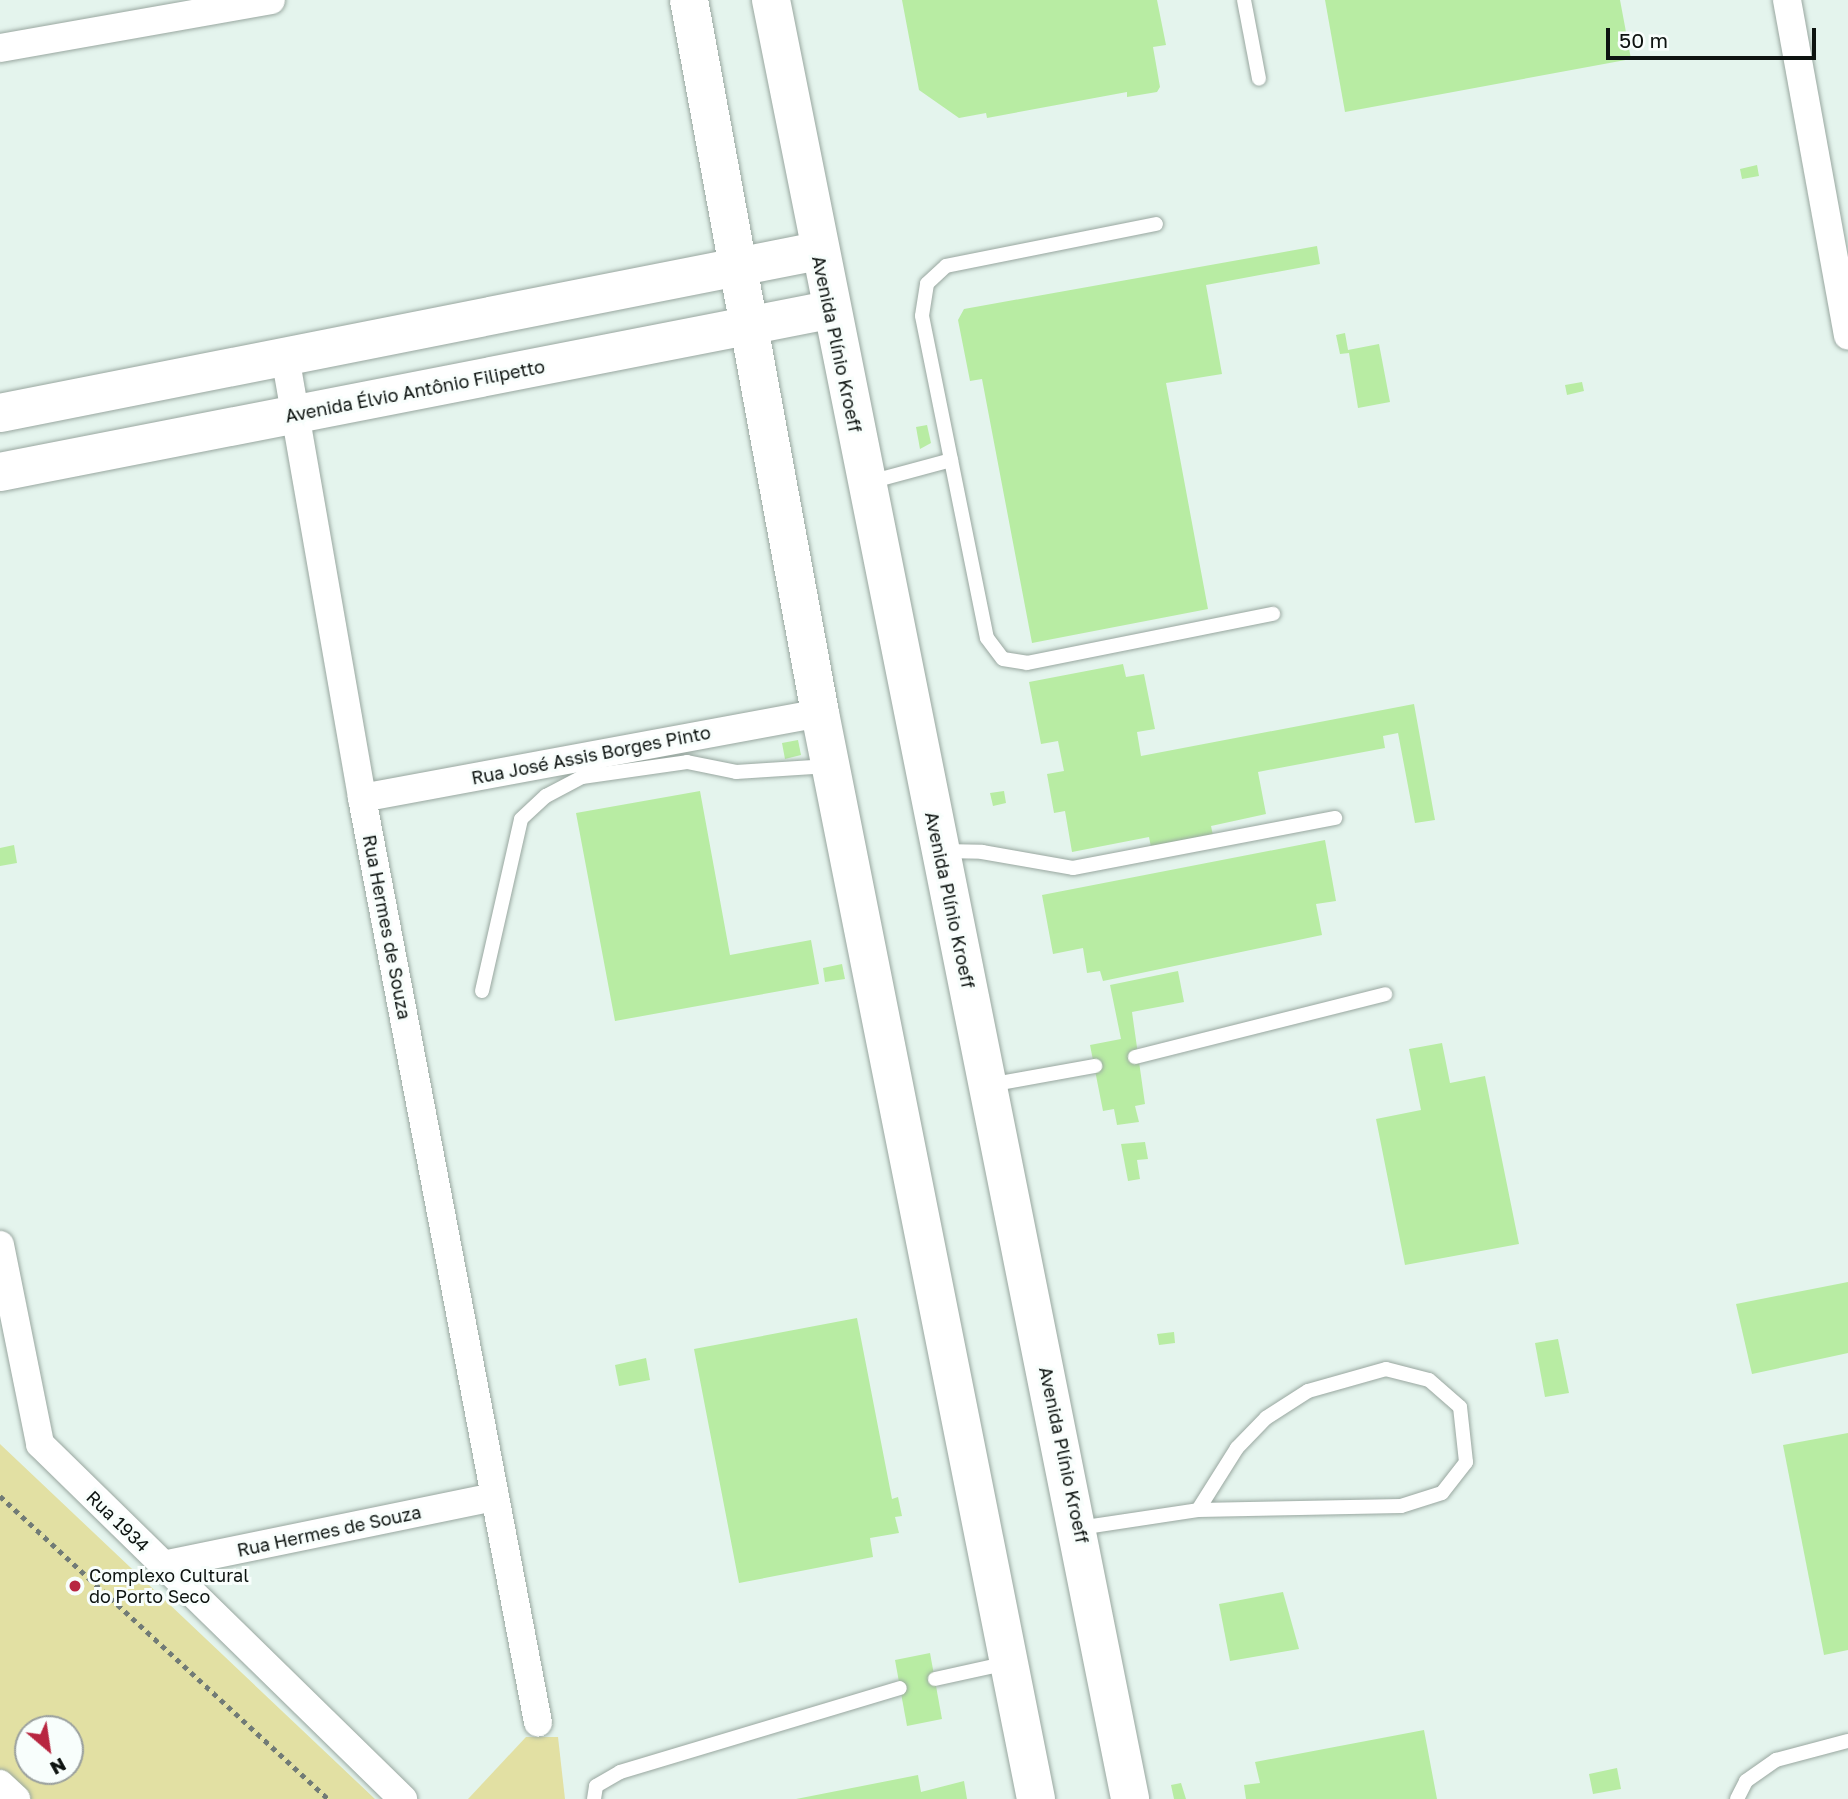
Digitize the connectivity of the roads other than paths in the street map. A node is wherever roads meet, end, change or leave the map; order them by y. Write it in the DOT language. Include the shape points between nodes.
graph roads {
  1 [pos="271,0"];
  2 [pos="689,0"];
  3 [pos="771,0"];
  4 [pos="1244,0"];
  5 [pos="1787,0"];
  6 [pos="0,48"];
  7 [pos="1259,79"];
  8 [pos="1156,224"];
  9 [pos="818,251"];
  10 [pos="738,266"];
  11 [pos="829,310"];
  12 [pos="747,326"];
  13 [pos="1848,335"];
  14 [pos="285,356"];
  15 [pos="0,413"];
  16 [pos="295,414"];
  17 [pos="951,460"];
  18 [pos="0,472"];
  19 [pos="866,483"];
  20 [pos="1273,614"];
  21 [pos="820,713"];
  22 [pos="830,766"];
  23 [pos="362,798"];
  24 [pos="1335,818"];
  25 [pos="940,851"];
  26 [pos="482,990"];
  27 [pos="1385,994"];
  28 [pos="1135,1057"];
  29 [pos="1095,1066"];
  30 [pos="988,1086"];
  31 [pos="0,1245"];
  32 [pos="495,1497"];
  33 [pos="1198,1510"];
  34 [pos="1079,1528"];
  35 [pos="163,1565"];
  36 [pos="1009,1663"];
  37 [pos="935,1679"];
  38 [pos="900,1688"];
  39 [pos="538,1722"];
  40 [pos="1848,1741"];
  41 [pos="0,1784"];
  42 [pos="16,1799"];
  43 [pos="403,1799"];
  44 [pos="594,1799"];
  45 [pos="1036,1799"];
  46 [pos="1130,1799"];
  47 [pos="1737,1799"];
  1 -- 6 [label="street"];
  2 -- 10 [label="main road"];
  3 -- 9 [label="main road, Avenida Plínio Kroeff"];
  4 -- 7 [label="lane"];
  5 -- 13 [label="street"];
  8 -- 17 [label="lane" via="946,266 927,284 922,316"];
  9 -- 10 [label="main road"];
  9 -- 11 [label="main road, Avenida Plínio Kroeff"];
  10 -- 12 [label="main road"];
  10 -- 14 [label="main road"];
  11 -- 12 [label="main road, Avenida Élvio Antônio Filipetto"];
  11 -- 19 [label="main road, Avenida Plínio Kroeff"];
  12 -- 16 [label="main road, Avenida Élvio Antônio Filipetto"];
  12 -- 21 [label="main road"];
  14 -- 15 [label="main road"];
  14 -- 16 [label="street, Rua Hermes de Souza"];
  16 -- 18 [label="main road, Avenida Élvio Antônio Filipetto"];
  16 -- 23 [label="street, Rua Hermes de Souza"];
  17 -- 19 [label="lane"];
  17 -- 20 [label="lane" via="987,638 1003,659 1027,663"];
  19 -- 25 [label="main road, Avenida Plínio Kroeff"];
  21 -- 22 [label="main road"];
  21 -- 23 [label="street, Rua José Assis Borges Pinto"];
  22 -- 26 [label="lane" via="736,772 687,762 582,777 546,796 521,819"];
  22 -- 36 [label="main road"];
  23 -- 32 [label="street, Rua Hermes de Souza"];
  24 -- 25 [label="lane" via="1073,868 1022,863 982,852"];
  25 -- 30 [label="main road, Avenida Plínio Kroeff"];
  27 -- 28 [label="lane"];
  29 -- 30 [label="lane"];
  30 -- 34 [label="main road, Avenida Plínio Kroeff"];
  31 -- 35 [label="street, Rua 1934" via="40,1444"];
  32 -- 35 [label="street, Rua Hermes de Souza"];
  32 -- 39 [label="street, Rua Hermes de Souza"];
  33 -- 33 [label="lane" via="1237,1448 1266,1418 1308,1391 1386,1369 1429,1380 1460,1407 1466,1462 1442,1493 1401,1506"];
  33 -- 34 [label="lane"];
  34 -- 46 [label="main road, Avenida Plínio Kroeff"];
  35 -- 43 [label="street, Rua 1934"];
  36 -- 37 [label="lane"];
  36 -- 45 [label="main road"];
  38 -- 44 [label="lane" via="620,1772 596,1786"];
  40 -- 47 [label="lane" via="1776,1760 1746,1781"];
  41 -- 42 [label="street"];
}
